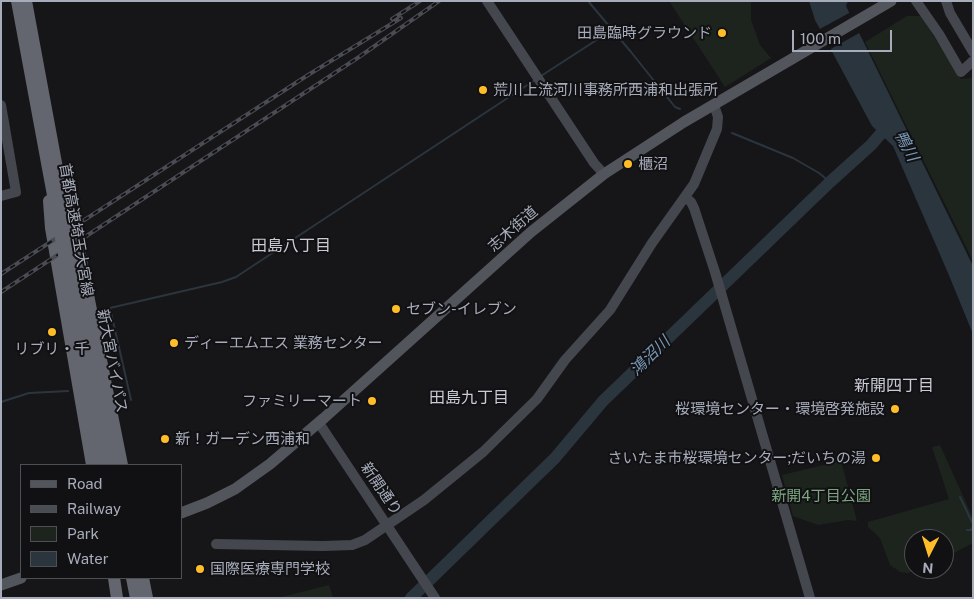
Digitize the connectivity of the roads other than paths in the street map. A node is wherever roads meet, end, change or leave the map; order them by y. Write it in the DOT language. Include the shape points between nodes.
graph roads {
  1 [pos="11,1"];
  2 [pos="17,1"];
  3 [pos="26,1"];
  4 [pos="32,1"];
  5 [pos="487,1"];
  6 [pos="891,1"];
  7 [pos="916,1"];
  8 [pos="946,1"];
  9 [pos="973,52"];
  10 [pos="973,61"];
  11 [pos="1,105"];
  12 [pos="714,105"];
  13 [pos="604,174"];
  14 [pos="1,196"];
  15 [pos="685,197"];
  16 [pos="68,204"];
  17 [pos="50,207"];
  18 [pos="319,422"];
  19 [pos="92,464"];
  20 [pos="101,464"];
  21 [pos="101,464"];
  22 [pos="113,464"];
  23 [pos="113,464"];
  24 [pos="122,464"];
  25 [pos="182,513"];
  26 [pos="388,524"];
  27 [pos="216,544"];
  28 [pos="20,578"];
  29 [pos="114,579"];
  30 [pos="122,579"];
  31 [pos="134,579"];
  32 [pos="143,579"];
  33 [pos="1,585"];
  34 [pos="435,597"];
  35 [pos="117,598"];
  36 [pos="126,598"];
  37 [pos="137,598"];
  38 [pos="147,598"];
  39 [pos="810,598"];
  1 -- 17 [label="highway"];
  2 -- 20 [label="highway, 首都高速埼玉大宮線, bridge"];
  3 -- 22 [label="highway, 首都高速埼玉大宮線, bridge"];
  4 -- 16 [label="highway"];
  5 -- 13 [label="street"];
  6 -- 12 [label="main road, 志木街道"];
  7 -- 10 [label="street" via="961,72"];
  8 -- 9 [label="street"];
  11 -- 14 [label="street" via="16,192"];
  12 -- 13 [label="main road, 志木街道"];
  12 -- 15 [label="street" via="717,128 694,184"];
  13 -- 18 [label="main road, 志木街道" via="532,232"];
  15 -- 26 [label="street" via="610,310 565,360 537,399 483,452 424,500"];
  15 -- 39 [label="street" via="692,203 715,272"];
  16 -- 23 [label="highway, 新大宮バイパス"];
  16 -- 24 [label="highway" via="74,220"];
  17 -- 19 [label="highway"];
  17 -- 21 [label="highway, 新大宮バイパス"];
  18 -- 25 [label="main road, 志木街道" via="235,489"];
  18 -- 26 [label="street, 新開通り"];
  26 -- 27 [label="street" via="352,545"];
  26 -- 34 [label="street, 新開通り"];
  28 -- 33 [label="main road"];
  29 -- 35 [label="highway"];
  30 -- 36 [label="highway"];
  31 -- 37 [label="highway"];
  32 -- 38 [label="highway"];
}
